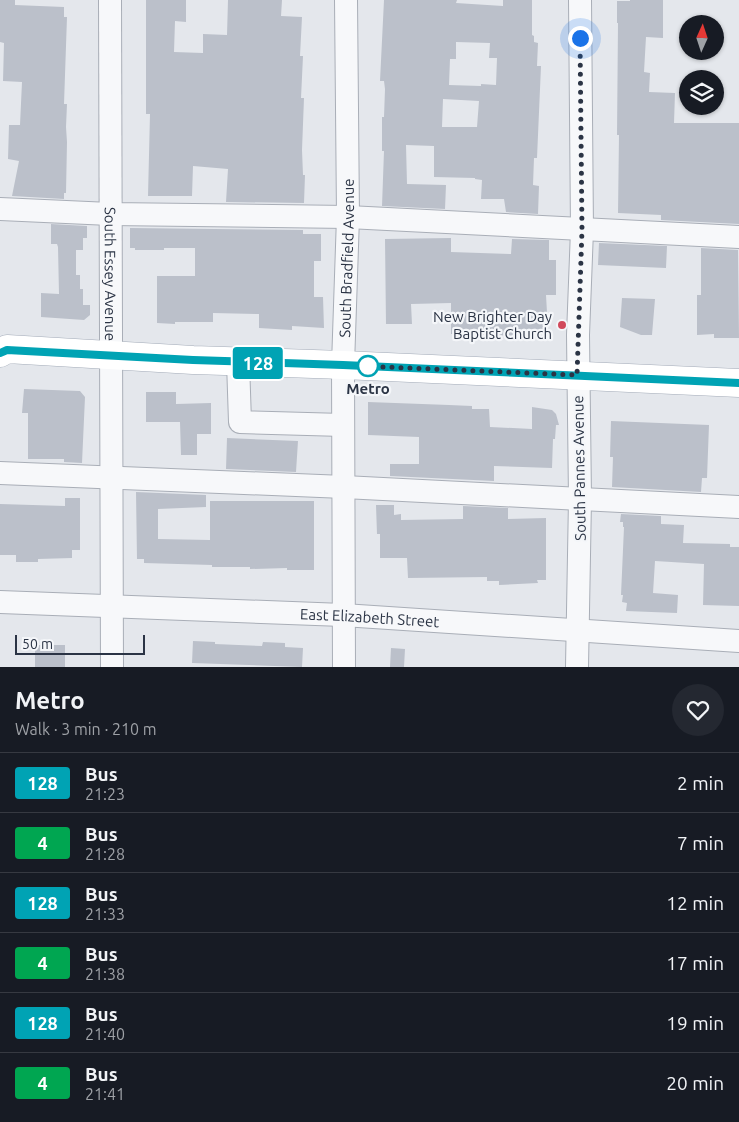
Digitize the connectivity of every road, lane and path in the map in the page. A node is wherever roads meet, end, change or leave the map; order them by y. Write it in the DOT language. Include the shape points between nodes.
graph roads {
  1 [pos="110,0"];
  2 [pos="346,0"];
  3 [pos="580,0"];
  4 [pos="0,209"];
  5 [pos="110,214"];
  6 [pos="348,218"];
  7 [pos="582,230"];
  8 [pos="739,237"];
  9 [pos="2,349"];
  10 [pos="110,357"];
  11 [pos="238,362"];
  12 [pos="343,365"];
  13 [pos="577,375"];
  14 [pos="739,382"];
  15 [pos="343,425"];
  16 [pos="0,473"];
  17 [pos="111,478"];
  18 [pos="344,487"];
  19 [pos="580,498"];
  20 [pos="739,507"];
  21 [pos="0,602"];
  22 [pos="113,607"];
  23 [pos="344,615"];
  24 [pos="576,630"];
  25 [pos="739,641"];
  26 [pos="112,667"];
  27 [pos="344,667"];
  28 [pos="577,667"];
  1 -- 5 [label="street, South Essey Avenue"];
  2 -- 6 [label="street, South Bradfield Avenue"];
  3 -- 7 [label="street, South Pannes Avenue"];
  4 -- 5 [label="street"];
  5 -- 6 [label="street"];
  5 -- 10 [label="street, South Essey Avenue"];
  6 -- 7 [label="street"];
  6 -- 12 [label="street, South Bradfield Avenue"];
  7 -- 8 [label="street"];
  7 -- 13 [label="street, South Pannes Avenue"];
  9 -- 10 [label="main road"];
  10 -- 11 [label="main road"];
  10 -- 17 [label="street, South Essey Avenue"];
  11 -- 12 [label="main road"];
  11 -- 15 [label="street" via="240,422"];
  12 -- 13 [label="main road"];
  12 -- 15 [label="street, South Bradfield Avenue"];
  13 -- 14 [label="main road"];
  13 -- 19 [label="street, South Pannes Avenue"];
  15 -- 18 [label="street, South Bradfield Avenue"];
  16 -- 17 [label="street"];
  17 -- 18 [label="street"];
  17 -- 22 [label="street, South Essey Avenue"];
  18 -- 19 [label="street"];
  18 -- 23 [label="street, South Bradfield Avenue"];
  19 -- 20 [label="street"];
  19 -- 24 [label="street, South Pannes Avenue"];
  21 -- 22 [label="street, East Elizabeth Street"];
  22 -- 23 [label="street, East Elizabeth Street"];
  22 -- 26 [label="street, South Essey Avenue"];
  23 -- 24 [label="street, East Elizabeth Street"];
  23 -- 27 [label="street, South Bradfield Avenue"];
  24 -- 25 [label="street, East Elizabeth Street"];
  24 -- 28 [label="street, South Pannes Avenue"];
}
